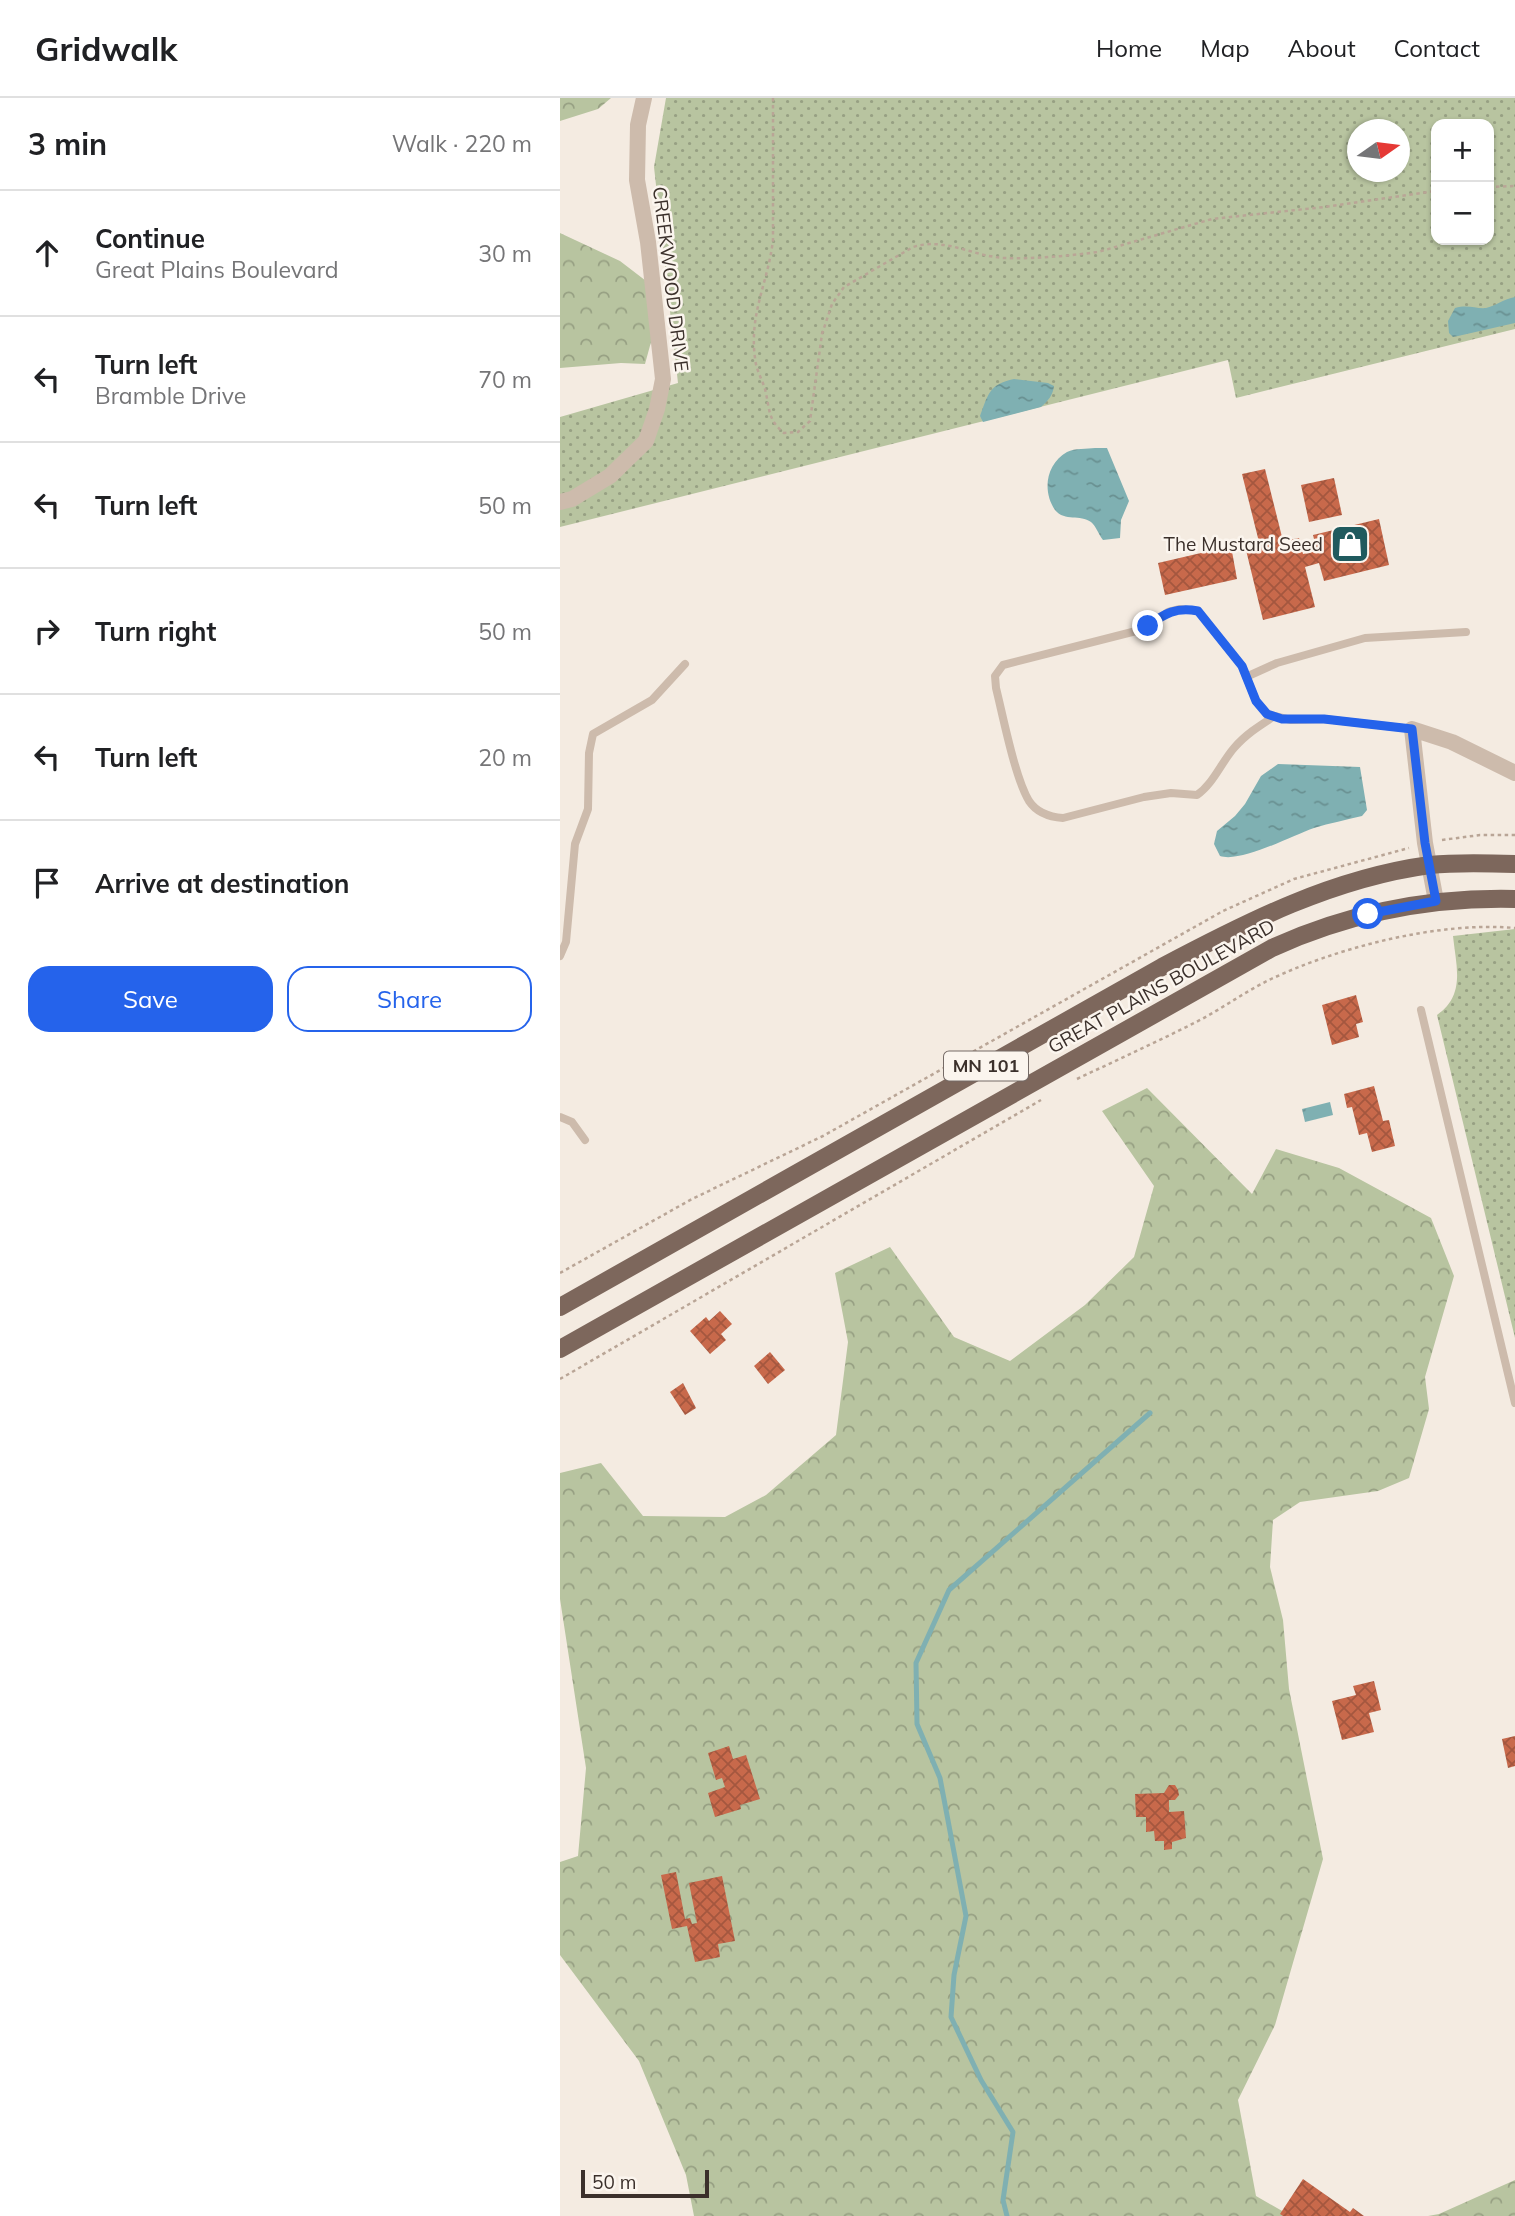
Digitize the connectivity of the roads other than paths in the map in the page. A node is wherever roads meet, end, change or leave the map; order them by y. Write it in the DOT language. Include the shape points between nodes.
graph roads {
  1 [pos="644,98"];
  2 [pos="560,502"];
  3 [pos="1466,632"];
  4 [pos="685,664"];
  5 [pos="1246,677"];
  6 [pos="1273,717"];
  7 [pos="1412,729"];
  8 [pos="1515,773"];
  9 [pos="1515,864"];
  10 [pos="1429,865"];
  11 [pos="1515,899"];
  12 [pos="1436,901"];
  13 [pos="560,956"];
  14 [pos="1421,1010"];
  15 [pos="560,1117"];
  16 [pos="585,1140"];
  17 [pos="560,1307"];
  18 [pos="560,1349"];
  19 [pos="1515,1403"];
  1 -- 2 [label="street, CREEKWOOD DRIVE" via="638,125 637,180 663,379 657,409 646,441 610,476"];
  3 -- 5 [label="lane" via="1365,638 1277,663"];
  4 -- 13 [label="lane" via="652,700 593,734 588,808 575,844 566,942"];
  5 -- 6 [label="lane" via="1256,701"];
  5 -- 6 [label="lane" via="1198,611 1180,609 1144,629 1003,665 995,676 1029,801 1049,817 1063,818 1144,797 1196,795 1235,746"];
  6 -- 7 [label="lane"];
  7 -- 8 [label="street" via="1452,742"];
  7 -- 10 [label="street"];
  9 -- 10 [label="main road, GREAT PLAINS BOULEVARD / MN 101"];
  10 -- 12 [label="street"];
  10 -- 17 [label="main road, GREAT PLAINS BOULEVARD / MN 101" via="1327,889 1232,930"];
  11 -- 12 [label="main road, GREAT PLAINS BOULEVARD / MN 101"];
  12 -- 18 [label="main road, GREAT PLAINS BOULEVARD / MN 101" via="1340,922 1251,958"];
  14 -- 19 [label="lane"];
  15 -- 16 [label="lane" via="572,1122"];
}
